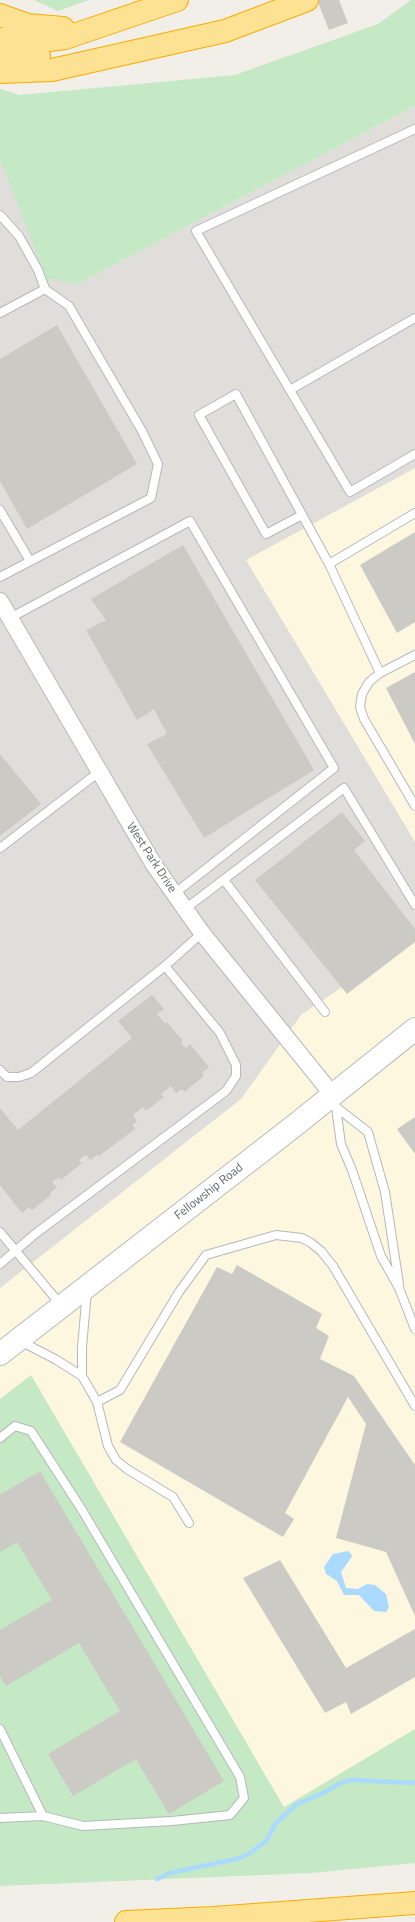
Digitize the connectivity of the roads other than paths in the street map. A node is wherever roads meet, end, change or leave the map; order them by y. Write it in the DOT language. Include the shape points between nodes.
graph roads {
  1 [pos="177,0"];
  2 [pos="308,0"];
  3 [pos="0,15"];
  4 [pos="112,22"];
  5 [pos="0,39"];
  6 [pos="131,53"];
  7 [pos="0,54"];
  8 [pos="0,72"];
  9 [pos="415,128"];
  10 [pos="0,215"];
  11 [pos="45,289"];
  12 [pos="0,313"];
  13 [pos="415,318"];
  14 [pos="290,390"];
  15 [pos="415,454"];
  16 [pos="0,510"];
  17 [pos="415,513"];
  18 [pos="302,515"];
  19 [pos="30,561"];
  20 [pos="329,564"];
  21 [pos="0,577"];
  22 [pos="0,601"];
  23 [pos="10,618"];
  24 [pos="415,655"];
  25 [pos="380,673"];
  26 [pos="99,772"];
  27 [pos="415,806"];
  28 [pos="0,848"];
  29 [pos="224,880"];
  30 [pos="174,894"];
  31 [pos="415,905"];
  32 [pos="185,909"];
  33 [pos="202,933"];
  34 [pos="165,966"];
  35 [pos="325,1012"];
  36 [pos="415,1029"];
  37 [pos="0,1070"];
  38 [pos="334,1101"];
  39 [pos="0,1232"];
  40 [pos="15,1251"];
  41 [pos="0,1264"];
  42 [pos="88,1285"];
  43 [pos="399,1288"];
  44 [pos="61,1306"];
  45 [pos="415,1328"];
  46 [pos="18,1340"];
  47 [pos="0,1354"];
  48 [pos="82,1376"];
  49 [pos="97,1402"];
  50 [pos="415,1406"];
  51 [pos="0,1438"];
  52 [pos="188,1523"];
  53 [pos="0,1729"];
  54 [pos="43,1816"];
  55 [pos="0,1818"];
  56 [pos="415,1903"];
  57 [pos="126,1922"];
  1 -- 4 [label="highway"];
  2 -- 6 [label="highway" via="225,31"];
  3 -- 4 [label="highway" via="28,25 46,28"];
  4 -- 5 [label="highway" via="65,38 42,41"];
  6 -- 7 [label="highway" via="28,56"];
  6 -- 8 [label="highway" via="52,70"];
  9 -- 14 [label="lane" via="196,231"];
  10 -- 11 [label="lane" via="19,236 38,270"];
  11 -- 12 [label="lane"];
  11 -- 19 [label="lane" via="69,306 142,431 158,464 151,498"];
  13 -- 14 [label="lane"];
  14 -- 15 [label="lane" via="350,492"];
  16 -- 19 [label="lane"];
  17 -- 20 [label="lane"];
  18 -- 18 [label="lane" via="236,394 199,415 266,534"];
  18 -- 20 [label="lane"];
  19 -- 21 [label="lane"];
  20 -- 25 [label="lane"];
  22 -- 23 [label="street, West Park Drive"];
  23 -- 26 [label="street, West Park Drive"];
  23 -- 30 [label="lane" via="190,521 334,768"];
  24 -- 25 [label="lane"];
  25 -- 27 [label="lane" via="369,682 362,694 360,708"];
  26 -- 28 [label="lane"];
  26 -- 30 [label="street, West Park Drive"];
  29 -- 31 [label="lane" via="344,788"];
  29 -- 32 [label="lane"];
  29 -- 35 [label="lane"];
  30 -- 32 [label="street, West Park Drive"];
  32 -- 33 [label="street, West Park Drive"];
  33 -- 34 [label="lane"];
  33 -- 38 [label="street, West Park Drive"];
  34 -- 37 [label="lane" via="31,1073 7,1077"];
  34 -- 40 [label="lane" via="220,1033 236,1065 236,1076 226,1091"];
  36 -- 38 [label="street, Fellowship Road"];
  38 -- 42 [label="street, Fellowship Road" via="294,1126"];
  38 -- 43 [label="lane" via="341,1144 349,1160 381,1256"];
  38 -- 43 [label="lane" via="368,1132 390,1214"];
  39 -- 40 [label="lane"];
  40 -- 41 [label="lane"];
  40 -- 44 [label="lane"];
  42 -- 44 [label="street, Fellowship Road"];
  42 -- 48 [label="lane"];
  43 -- 45 [label="lane"];
  44 -- 46 [label="street, Fellowship Road"];
  46 -- 47 [label="street, Fellowship Road"];
  46 -- 48 [label="lane"];
  48 -- 49 [label="lane"];
  49 -- 50 [label="lane" via="120,1390 179,1292 206,1254 276,1235 302,1238 321,1251"];
  49 -- 52 [label="lane" via="108,1446 116,1460 173,1497"];
  51 -- 54 [label="lane" via="15,1426 31,1431 82,1510 240,1777 244,1798 230,1815 179,1820 83,1826"];
  53 -- 54 [label="lane"];
  54 -- 55 [label="lane"];
  56 -- 57 [label="highway"];
}
